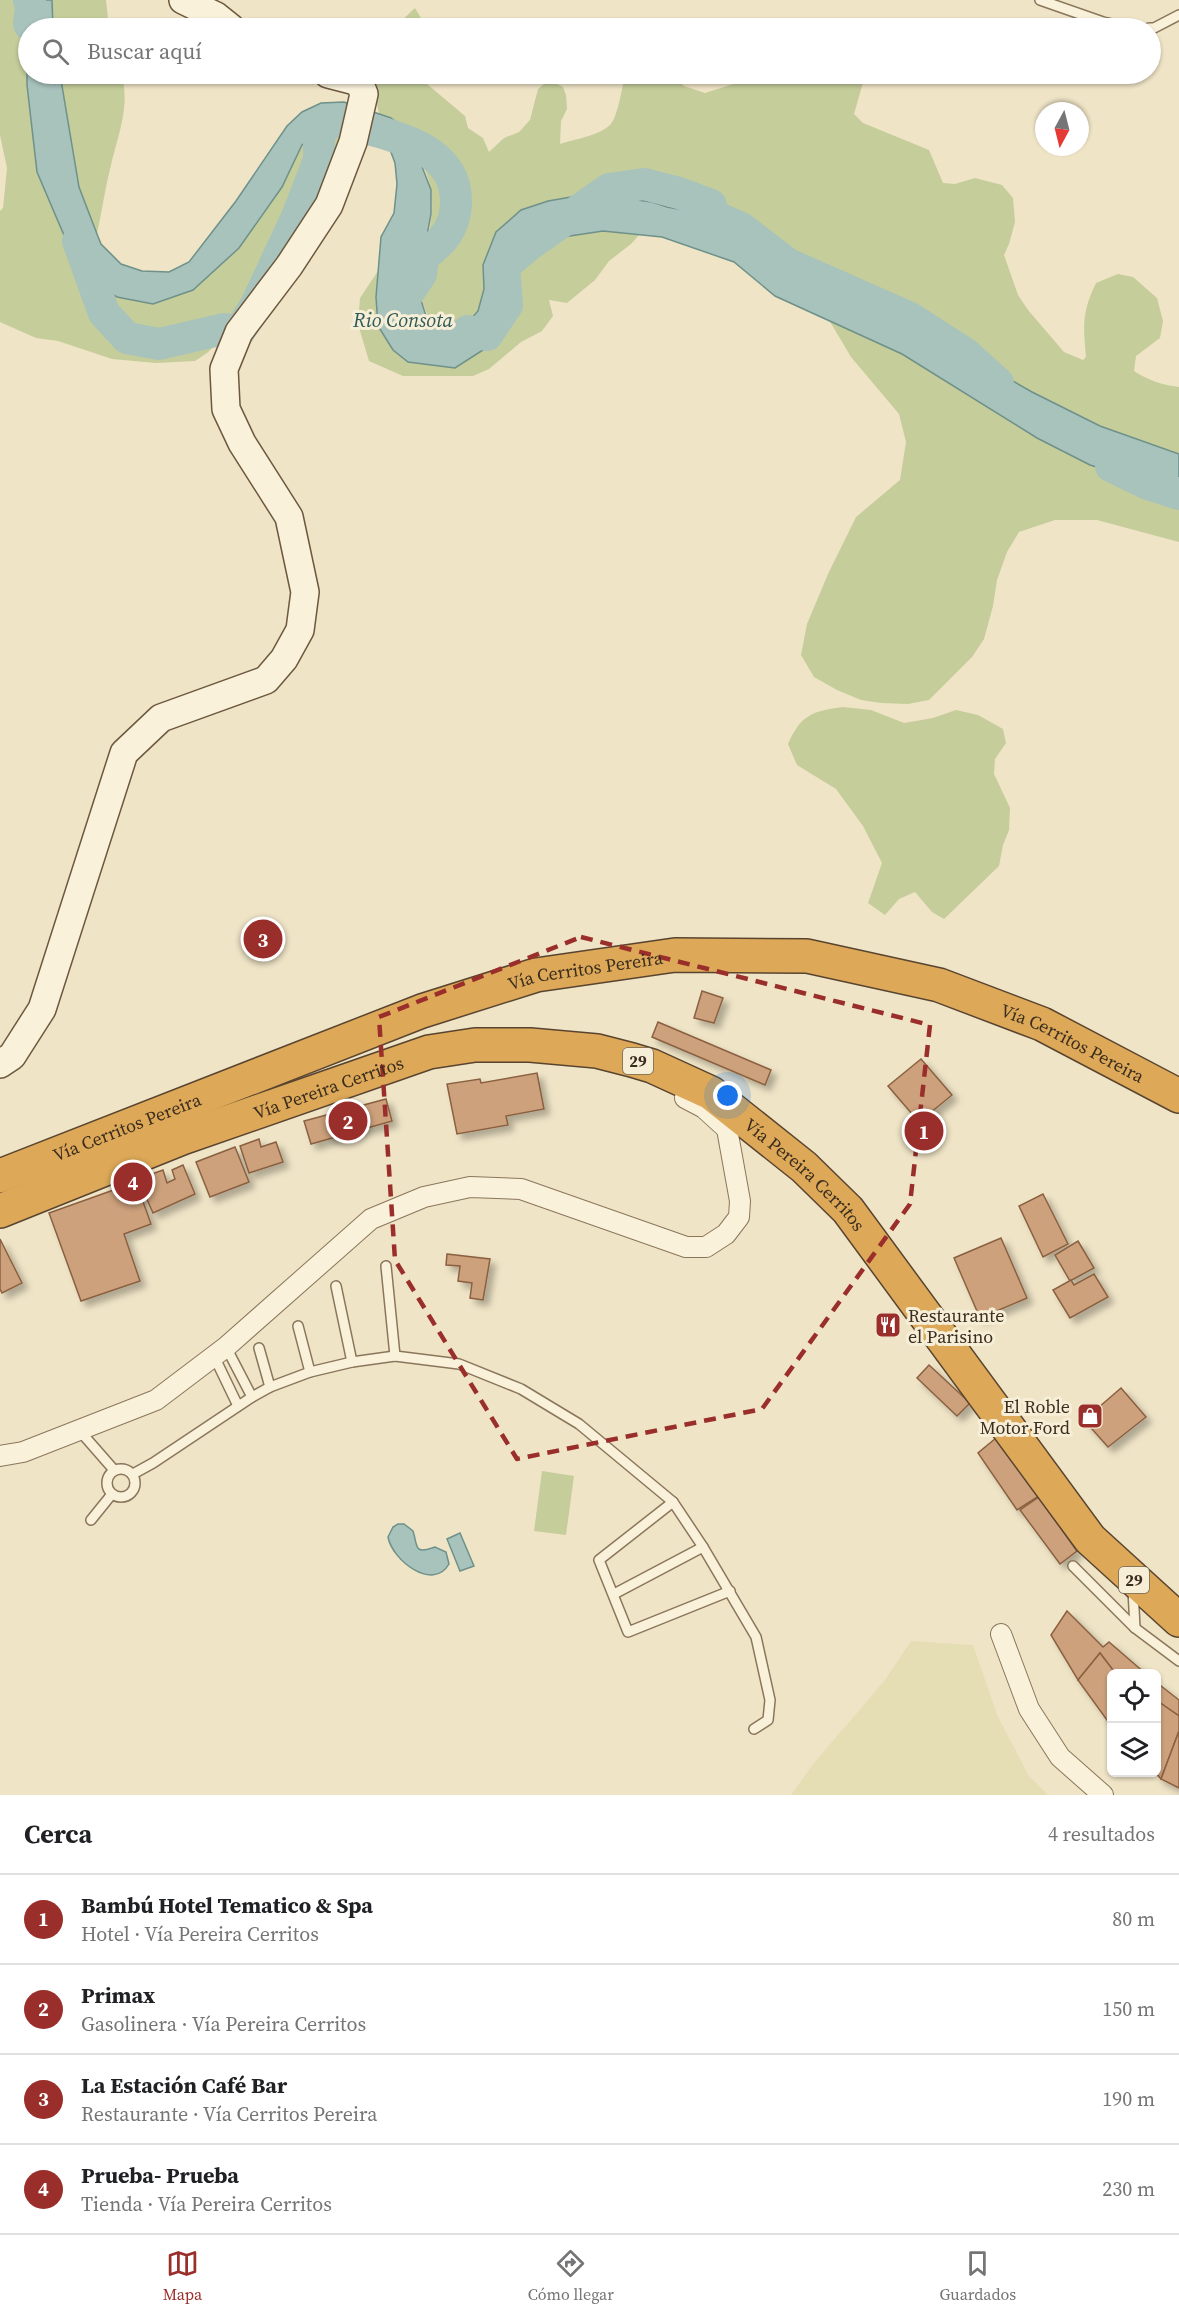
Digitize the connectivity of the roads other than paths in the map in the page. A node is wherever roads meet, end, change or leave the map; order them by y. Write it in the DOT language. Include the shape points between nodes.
graph roads {
  1 [pos="183,0"];
  2 [pos="1040,0"];
  3 [pos="1179,15"];
  4 [pos="218,18"];
  5 [pos="1092,18"];
  6 [pos="1161,24"];
  7 [pos="360,84"];
  8 [pos="632,1060"];
  9 [pos="0,1064"];
  10 [pos="1179,1096"];
  11 [pos="0,1176"];
  12 [pos="0,1211"];
  13 [pos="386,1266"];
  14 [pos="336,1286"];
  15 [pos="298,1326"];
  16 [pos="259,1348"];
  17 [pos="220,1352"];
  18 [pos="395,1356"];
  19 [pos="352,1362"];
  20 [pos="310,1372"];
  21 [pos="270,1387"];
  22 [pos="252,1397"];
  23 [pos="238,1406"];
  24 [pos="79,1430"];
  25 [pos="0,1456"];
  26 [pos="114,1470"];
  27 [pos="133,1474"];
  28 [pos="112,1494"];
  29 [pos="673,1502"];
  30 [pos="91,1520"];
  31 [pos="703,1547"];
  32 [pos="1073,1566"];
  33 [pos="1133,1579"];
  34 [pos="730,1591"];
  35 [pos="614,1594"];
  36 [pos="1179,1620"];
  37 [pos="1135,1628"];
  38 [pos="1001,1634"];
  39 [pos="1179,1661"];
  40 [pos="753,1729"];
  41 [pos="1103,1795"];
  1 -- 4 [label="street"];
  2 -- 5 [label="lane"];
  3 -- 6 [label="lane"];
  7 -- 9 [label="street" via="364,94 353,142 329,205 239,332 224,369 225,409 289,517 305,592 300,630 284,660 266,680 161,718 124,753 42,1009 12,1056"];
  8 -- 12 [label="highway, Vía Pereira Cerritos / 29" via="597,1051 530,1045 475,1045 429,1052 182,1138"];
  8 -- 17 [label="street" via="659,1086 704,1108 727,1129 740,1201 739,1217 726,1234 706,1247 686,1247 521,1189 470,1187 371,1219"];
  8 -- 33 [label="highway, Vía Pereira Cerritos / 29" via="711,1093 804,1167 848,1209 1090,1539"];
  10 -- 11 [label="highway, Vía Cerritos Pereira" via="1042,1024 939,985 807,956 675,956 536,975 422,1011"];
  13 -- 18 [label="lane"];
  14 -- 19 [label="lane"];
  15 -- 20 [label="lane"];
  16 -- 21 [label="lane"];
  17 -- 22 [label="lane"];
  17 -- 23 [label="lane"];
  17 -- 24 [label="street" via="156,1400"];
  18 -- 19 [label="lane"];
  18 -- 29 [label="lane" via="459,1364 521,1389 596,1437"];
  19 -- 20 [label="lane"];
  20 -- 21 [label="lane"];
  21 -- 22 [label="lane"];
  22 -- 23 [label="lane"];
  23 -- 27 [label="lane"];
  24 -- 25 [label="street" via="23,1452"];
  24 -- 26 [label="lane"];
  26 -- 27 [label="lane" via="121,1468"];
  26 -- 28 [label="lane" via="106,1481"];
  27 -- 28 [label="lane" via="136,1480 131,1493 118,1497"];
  28 -- 30 [label="lane"];
  29 -- 31 [label="lane"];
  29 -- 35 [label="lane" via="600,1560"];
  31 -- 34 [label="lane"];
  31 -- 35 [label="lane"];
  32 -- 37 [label="lane"];
  33 -- 36 [label="highway, Vía Pereira Cerritos / 29"];
  33 -- 37 [label="lane"];
  34 -- 35 [label="lane" via="628,1632"];
  34 -- 40 [label="lane" via="756,1637 770,1700 768,1720"];
  37 -- 39 [label="lane"];
  38 -- 41 [label="street" via="1029,1709 1060,1757"];
}
